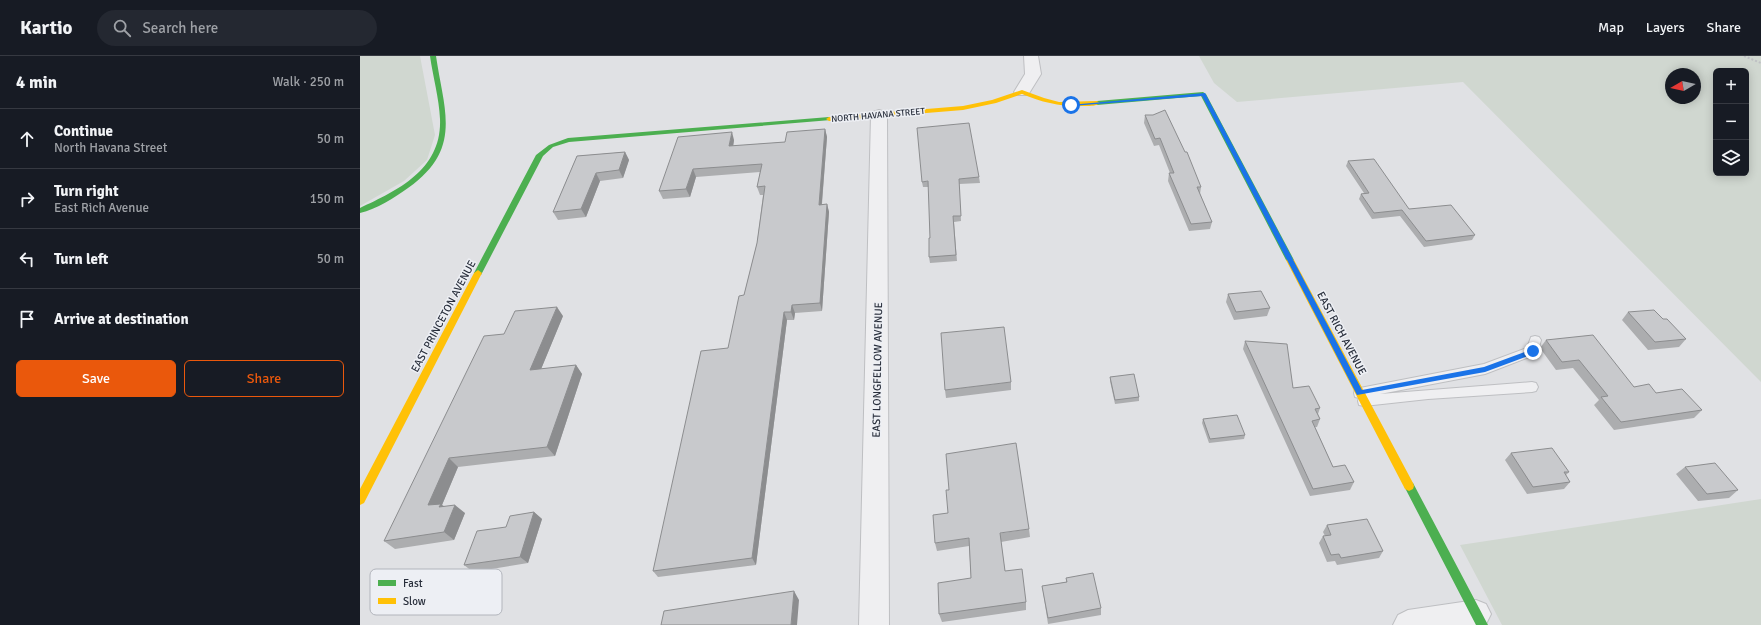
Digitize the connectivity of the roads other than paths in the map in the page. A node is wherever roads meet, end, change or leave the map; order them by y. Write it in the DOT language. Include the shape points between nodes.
graph roads {
  1 [pos="433,56"];
  2 [pos="1031,56"];
  3 [pos="1022,92"];
  4 [pos="879,115"];
  5 [pos="551,146"];
  6 [pos="360,211"];
  7 [pos="1535,340"];
  8 [pos="1532,387"];
  9 [pos="1362,397"];
  10 [pos="360,500"];
  11 [pos="1479,620"];
  12 [pos="874,625"];
  13 [pos="1408,625"];
  1 -- 6 [label="street" via="443,130 442,143 436,156 402,189"];
  2 -- 3 [label="street" via="1033,74"];
  3 -- 4 [label="street, NORTH HAVANA STREET" via="994,102 963,108"];
  3 -- 9 [label="street, EAST RICH AVENUE" via="1046,102 1071,105 1203,94"];
  4 -- 5 [label="street, NORTH HAVANA STREET" via="568,140"];
  4 -- 12 [label="street, EAST LONGFELLOW AVENUE"];
  5 -- 10 [label="street, EAST PRINCETON AVENUE" via="540,155"];
  7 -- 9 [label="lane" via="1533,351 1485,369"];
  8 -- 9 [label="lane"];
  9 -- 11 [label="street, EAST RICH AVENUE"];
  11 -- 13 [label="street"];
}
